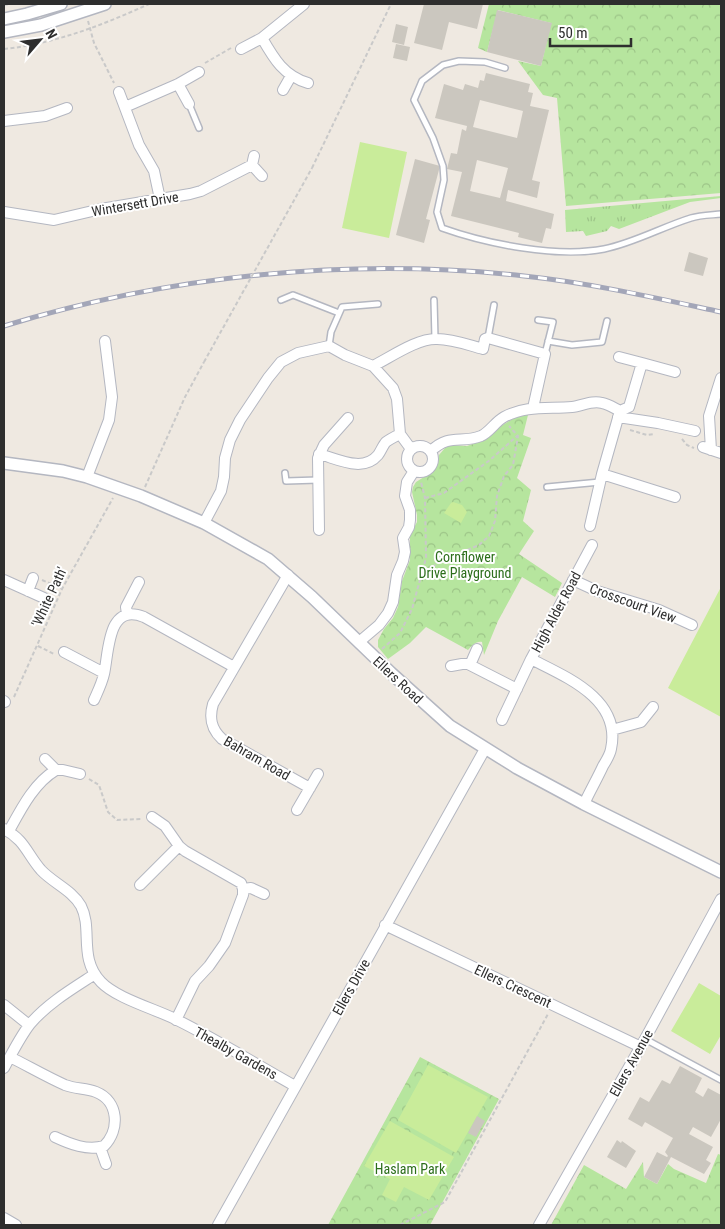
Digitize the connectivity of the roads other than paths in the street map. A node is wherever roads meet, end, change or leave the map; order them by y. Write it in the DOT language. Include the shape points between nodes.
graph roads {
  1 [pos="61,4"];
  2 [pos="106,4"];
  3 [pos="304,4"];
  4 [pos="43,7"];
  5 [pos="4,19"];
  6 [pos="4,32"];
  7 [pos="262,38"];
  8 [pos="240,49"];
  9 [pos="505,68"];
  10 [pos="199,72"];
  11 [pos="291,76"];
  12 [pos="308,83"];
  13 [pos="178,84"];
  14 [pos="283,90"];
  15 [pos="119,92"];
  16 [pos="189,104"];
  17 [pos="124,106"];
  18 [pos="68,108"];
  19 [pos="4,121"];
  20 [pos="199,128"];
  21 [pos="262,176"];
  22 [pos="160,199"];
  23 [pos="4,212"];
  24 [pos="721,214"];
  25 [pos="282,300"];
  26 [pos="434,300"];
  27 [pos="378,304"];
  28 [pos="494,305"];
  29 [pos="339,314"];
  30 [pos="538,320"];
  31 [pos="607,321"];
  32 [pos="488,338"];
  33 [pos="435,339"];
  34 [pos="105,341"];
  35 [pos="548,341"];
  36 [pos="330,346"];
  37 [pos="545,354"];
  38 [pos="619,357"];
  39 [pos="642,363"];
  40 [pos="373,366"];
  41 [pos="675,372"];
  42 [pos="721,378"];
  43 [pos="533,408"];
  44 [pos="348,418"];
  45 [pos="618,418"];
  46 [pos="695,431"];
  47 [pos="400,434"];
  48 [pos="411,449"];
  49 [pos="712,450"];
  50 [pos="431,451"];
  51 [pos="319,454"];
  52 [pos="4,463"];
  53 [pos="416,472"];
  54 [pos="285,473"];
  55 [pos="87,477"];
  56 [pos="601,478"];
  57 [pos="318,480"];
  58 [pos="547,487"];
  59 [pos="674,497"];
  60 [pos="204,523"];
  61 [pos="590,526"];
  62 [pos="319,530"];
  63 [pos="592,545"];
  64 [pos="288,575"];
  65 [pos="33,578"];
  66 [pos="4,580"];
  67 [pos="573,580"];
  68 [pos="139,582"];
  69 [pos="28,590"];
  70 [pos="44,598"];
  71 [pos="126,614"];
  72 [pos="692,626"];
  73 [pos="359,642"];
  74 [pos="477,649"];
  75 [pos="64,652"];
  76 [pos="531,660"];
  77 [pos="470,665"];
  78 [pos="451,666"];
  79 [pos="234,667"];
  80 [pos="104,673"];
  81 [pos="517,689"];
  82 [pos="94,700"];
  83 [pos="653,707"];
  84 [pos="502,720"];
  85 [pos="612,730"];
  86 [pos="485,749"];
  87 [pos="45,759"];
  88 [pos="56,770"];
  89 [pos="80,774"];
  90 [pos="318,774"];
  91 [pos="310,788"];
  92 [pos="584,804"];
  93 [pos="297,810"];
  94 [pos="152,817"];
  95 [pos="6,830"];
  96 [pos="179,846"];
  97 [pos="721,872"];
  98 [pos="140,885"];
  99 [pos="243,889"];
  100 [pos="264,894"];
  101 [pos="721,899"];
  102 [pos="385,925"];
  103 [pos="95,974"];
  104 [pos="4,1005"];
  105 [pos="176,1020"];
  106 [pos="29,1025"];
  107 [pos="643,1043"];
  108 [pos="10,1057"];
  109 [pos="4,1068"];
  110 [pos="721,1080"];
  111 [pos="295,1086"];
  112 [pos="55,1137"];
  113 [pos="100,1147"];
  114 [pos="106,1164"];
  115 [pos="4,1218"];
  116 [pos="16,1225"];
  117 [pos="218,1225"];
  118 [pos="539,1225"];
  1 -- 4 [label="street"];
  2 -- 6 [label="street" via="41,25"];
  3 -- 7 [label="street"];
  4 -- 5 [label="street"];
  7 -- 8 [label="street"];
  7 -- 11 [label="street" via="275,61"];
  9 -- 24 [label="lane" via="484,62 459,61 443,65 422,81 414,100 443,166 444,180 437,212 442,228 470,238 576,253 613,246 693,217"];
  10 -- 13 [label="street"];
  11 -- 12 [label="street"];
  11 -- 14 [label="street"];
  13 -- 16 [label="street"];
  13 -- 17 [label="street"];
  15 -- 17 [label="street"];
  16 -- 20 [label="lane"];
  17 -- 22 [label="street" via="139,145 154,171"];
  18 -- 19 [label="street" via="45,116"];
  21 -- 22 [label="street, Wintersett Drive" via="253,160 201,191"];
  22 -- 23 [label="street, Wintersett Drive" via="54,220"];
  25 -- 29 [label="lane" via="293,294"];
  26 -- 33 [label="lane"];
  27 -- 29 [label="lane" via="342,307"];
  28 -- 32 [label="lane"];
  29 -- 36 [label="lane" via="331,332"];
  30 -- 35 [label="lane" via="553,322"];
  31 -- 35 [label="lane" via="602,342 572,345"];
  32 -- 33 [label="street" via="483,349"];
  32 -- 37 [label="street"];
  33 -- 40 [label="street" via="422,341"];
  34 -- 55 [label="street" via="112,397 109,420"];
  35 -- 37 [label="lane"];
  36 -- 40 [label="street"];
  36 -- 60 [label="street" via="298,353 281,362 268,378 230,440 224,458 221,491"];
  37 -- 43 [label="street"];
  38 -- 39 [label="street"];
  39 -- 41 [label="street"];
  39 -- 45 [label="street" via="629,407"];
  40 -- 47 [label="street" via="393,388 398,399"];
  42 -- 49 [label="street" via="709,416"];
  43 -- 45 [label="street" via="602,403"];
  43 -- 50 [label="street" via="502,418 479,437 449,439"];
  44 -- 51 [label="street"];
  45 -- 46 [label="street" via="658,422"];
  45 -- 56 [label="street"];
  47 -- 48 [label="street"];
  47 -- 51 [label="street" via="385,442 379,453 366,464 358,465"];
  48 -- 50 [label="street" via="419,446"];
  48 -- 53 [label="street" via="406,461"];
  50 -- 53 [label="street" via="434,460 430,468 423,473"];
  51 -- 57 [label="street"];
  52 -- 55 [label="street, Ellers Road"];
  53 -- 73 [label="street" via="407,482 405,496 410,520 403,538 405,552 392,602 378,625"];
  54 -- 57 [label="lane" via="286,481"];
  55 -- 60 [label="street, Ellers Road"];
  56 -- 58 [label="lane"];
  56 -- 59 [label="street"];
  56 -- 61 [label="street"];
  57 -- 62 [label="street"];
  60 -- 64 [label="street, Ellers Road" via="268,559"];
  63 -- 67 [label="street, High Alder Road"];
  64 -- 73 [label="street, Ellers Road"];
  64 -- 79 [label="street, Bahram Road"];
  65 -- 69 [label="street"];
  66 -- 69 [label="street"];
  67 -- 72 [label="street, Crosscourt View" via="659,610"];
  67 -- 76 [label="street, High Alder Road"];
  68 -- 71 [label="street" via="126,607"];
  69 -- 70 [label="street"];
  71 -- 79 [label="street" via="144,617"];
  71 -- 80 [label="street" via="114,625"];
  73 -- 86 [label="street, Ellers Road" via="450,726"];
  74 -- 77 [label="street"];
  75 -- 80 [label="street"];
  76 -- 81 [label="street"];
  76 -- 85 [label="street, High Alder Road" via="595,697 605,710"];
  77 -- 78 [label="street"];
  77 -- 81 [label="street"];
  79 -- 91 [label="street, Bahram Road" via="213,704 211,720 217,734"];
  80 -- 82 [label="street"];
  81 -- 84 [label="street"];
  83 -- 85 [label="street" via="641,722"];
  85 -- 92 [label="street, High Alder Road" via="611,750"];
  86 -- 92 [label="street, Ellers Road"];
  86 -- 102 [label="street, Ellers Drive"];
  87 -- 88 [label="street"];
  88 -- 89 [label="street"];
  88 -- 95 [label="street" via="40,784"];
  90 -- 91 [label="street"];
  91 -- 93 [label="street"];
  92 -- 97 [label="street, Ellers Road"];
  94 -- 96 [label="street" via="165,826"];
  95 -- 103 [label="street" via="18,838 42,871 81,906 89,961"];
  96 -- 98 [label="street"];
  96 -- 99 [label="street" via="240,882"];
  99 -- 100 [label="street" via="250,888"];
  99 -- 105 [label="street" via="225,943 195,981"];
  101 -- 107 [label="street, Ellers Avenue"];
  102 -- 107 [label="street, Ellers Crescent" via="552,1005"];
  102 -- 111 [label="street, Ellers Drive"];
  103 -- 105 [label="street, Thealby Gardens" via="112,990"];
  103 -- 106 [label="street" via="51,1003"];
  104 -- 106 [label="street"];
  105 -- 111 [label="street, Thealby Gardens"];
  106 -- 108 [label="street"];
  107 -- 110 [label="lane"];
  107 -- 118 [label="street, Ellers Avenue"];
  108 -- 109 [label="street"];
  108 -- 113 [label="street" via="66,1085 104,1096 116,1121 112,1136"];
  111 -- 117 [label="street, Ellers Drive"];
  112 -- 113 [label="street" via="78,1146"];
  113 -- 114 [label="street"];
  115 -- 116 [label="street"];
}
